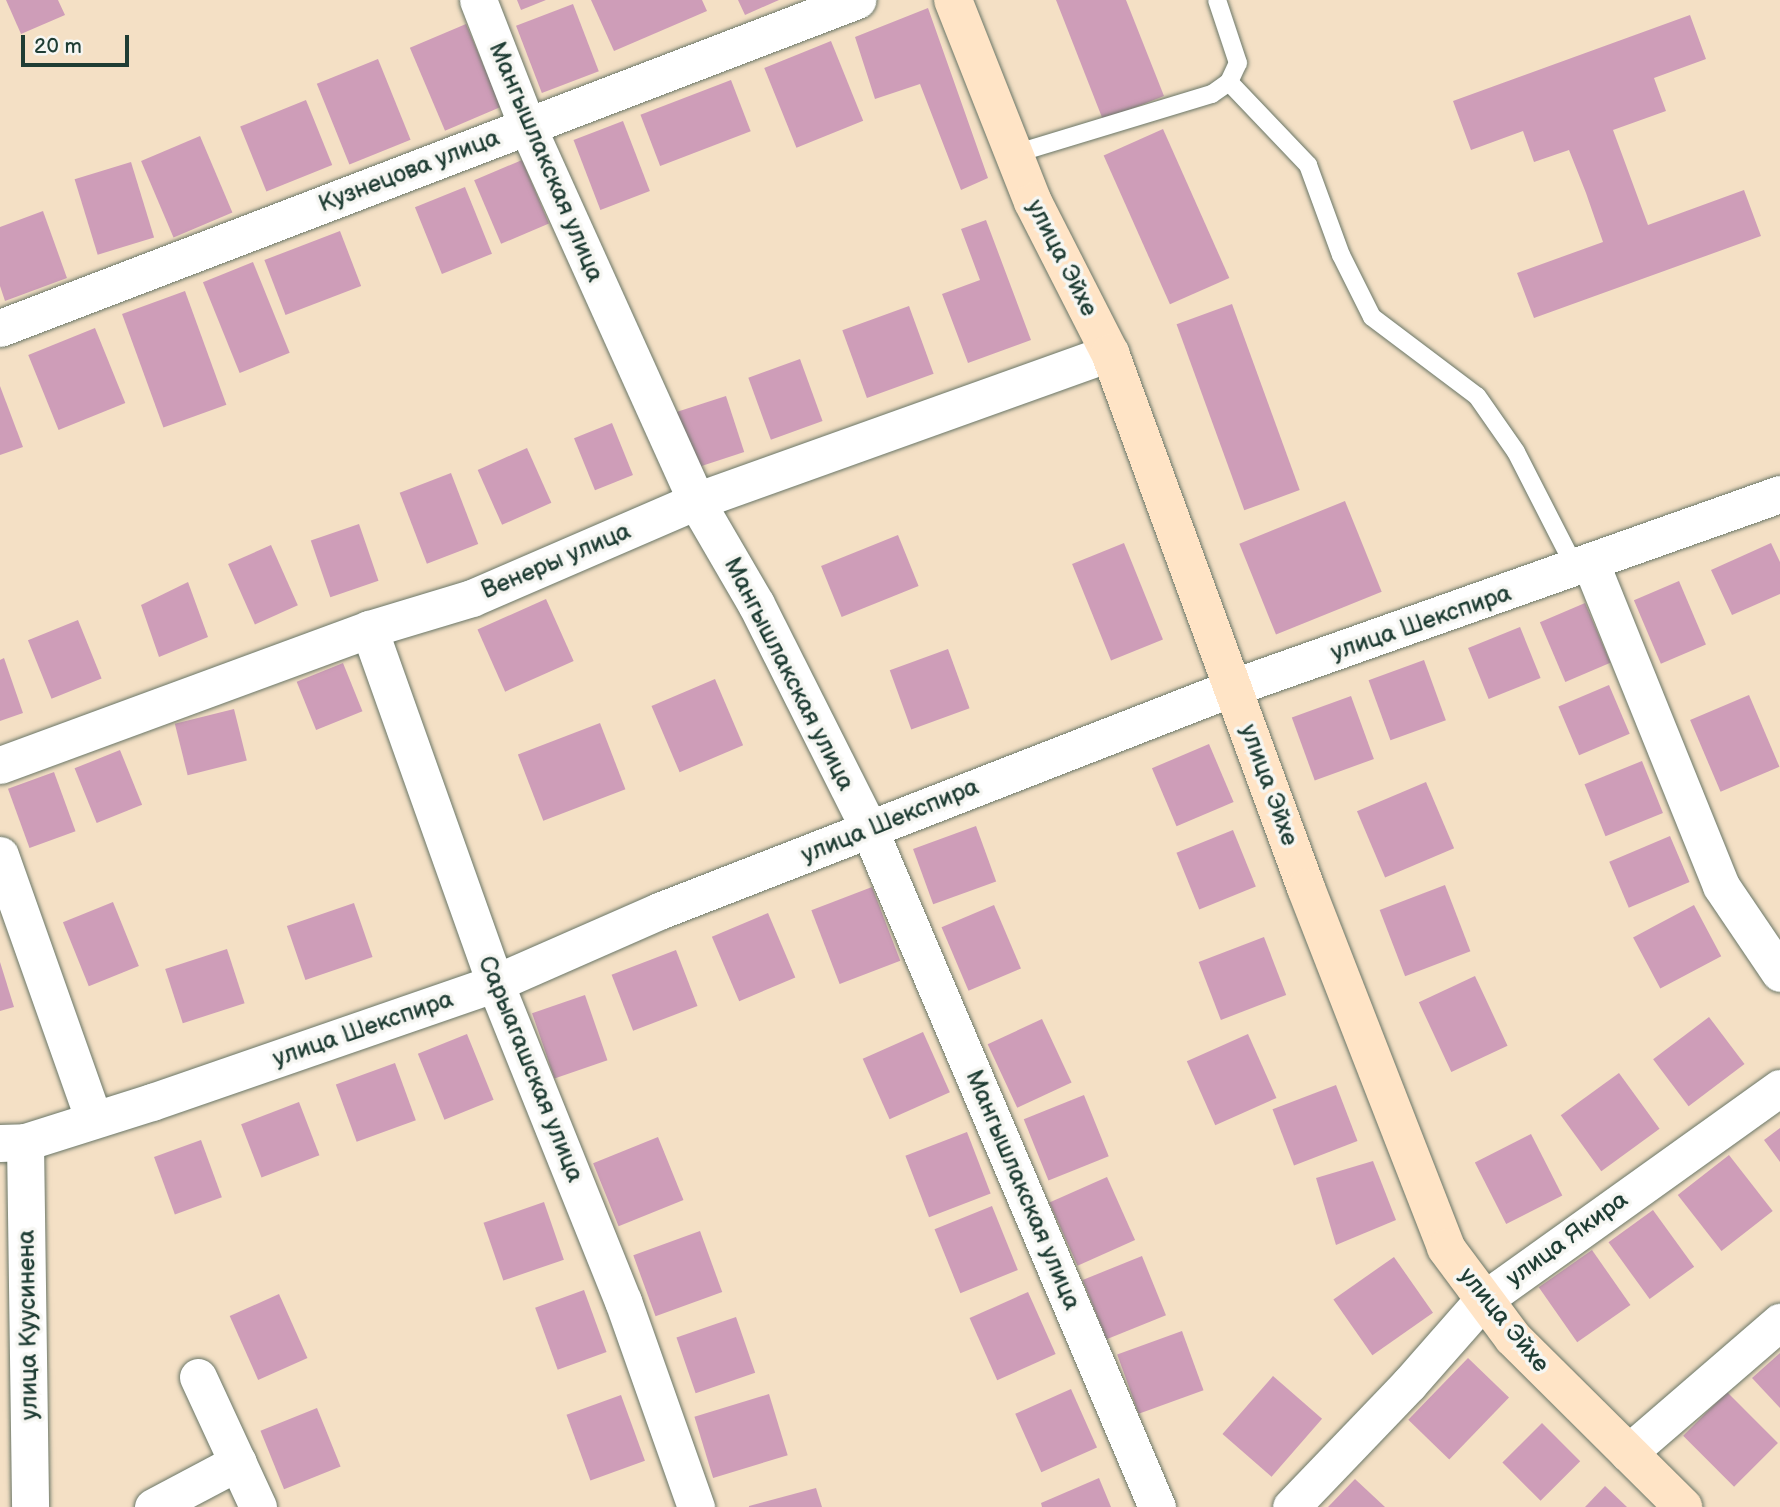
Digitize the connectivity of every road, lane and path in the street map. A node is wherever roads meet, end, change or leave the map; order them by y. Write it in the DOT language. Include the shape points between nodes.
graph roads {
  1 [pos="478,0"];
  2 [pos="858,0"];
  3 [pos="953,0"];
  4 [pos="1217,0"];
  5 [pos="1229,82"];
  6 [pos="527,127"];
  7 [pos="1014,154"];
  8 [pos="0,328"];
  9 [pos="1110,353"];
  10 [pos="1780,494"];
  11 [pos="696,501"];
  12 [pos="1583,567"];
  13 [pos="369,629"];
  14 [pos="1234,687"];
  15 [pos="0,765"];
  16 [pos="869,829"];
  17 [pos="0,855"];
  18 [pos="1780,973"];
  19 [pos="495,982"];
  20 [pos="1780,1088"];
  21 [pos="93,1118"];
  22 [pos="12,1142"];
  23 [pos="1482,1301"];
  24 [pos="1780,1322"];
  25 [pos="198,1377"];
  26 [pos="1629,1453"];
  27 [pos="238,1462"];
  28 [pos="30,1507"];
  29 [pos="153,1507"];
  30 [pos="258,1507"];
  31 [pos="696,1507"];
  32 [pos="1157,1507"];
  33 [pos="1291,1507"];
  34 [pos="1683,1507"];
  1 -- 6 [label="street, Мангышлакская улица"];
  2 -- 6 [label="street, Кузнецова улица"];
  3 -- 7 [label="street, улица Эйхе"];
  4 -- 5 [label="lane" via="1238,63"];
  5 -- 7 [label="lane" via="1212,94"];
  5 -- 12 [label="lane" via="1308,165 1341,255 1372,317 1478,396"];
  6 -- 8 [label="street, Кузнецова улица"];
  6 -- 11 [label="street, Мангышлакская улица"];
  7 -- 9 [label="street, улица Эйхе"];
  9 -- 11 [label="street, Венеры улица"];
  9 -- 14 [label="street, улица Эйхе"];
  10 -- 12 [label="street, улица Шекспира"];
  11 -- 13 [label="street, Венеры улица" via="472,598"];
  11 -- 16 [label="street, Мангышлакская улица" via="756,604"];
  12 -- 14 [label="street, улица Шекспира"];
  12 -- 18 [label="street" via="1721,886"];
  13 -- 15 [label="street, Венеры улица"];
  13 -- 19 [label="street, Сарыагашская улица"];
  14 -- 16 [label="street, улица Шекспира"];
  14 -- 23 [label="street, улица Эйхе" via="1446,1248"];
  16 -- 19 [label="street, улица Шекспира" via="659,911"];
  16 -- 32 [label="street, Мангышлакская улица"];
  17 -- 21 [label="street"];
  19 -- 21 [label="street, улица Шекспира" via="152,1102"];
  19 -- 31 [label="street, Сарыагашская улица" via="623,1301"];
  20 -- 23 [label="street, улица Якира"];
  21 -- 22 [label="street, улица Шекспира"];
  22 -- 28 [label="street, улица Куусинена"];
  23 -- 26 [label="street, улица Эйхе" via="1569,1398"];
  23 -- 33 [label="street, улица Якира"];
  24 -- 26 [label="street"];
  25 -- 27 [label="street"];
  26 -- 34 [label="street, улица Эйхе"];
  27 -- 29 [label="street"];
  27 -- 30 [label="street"];
}
